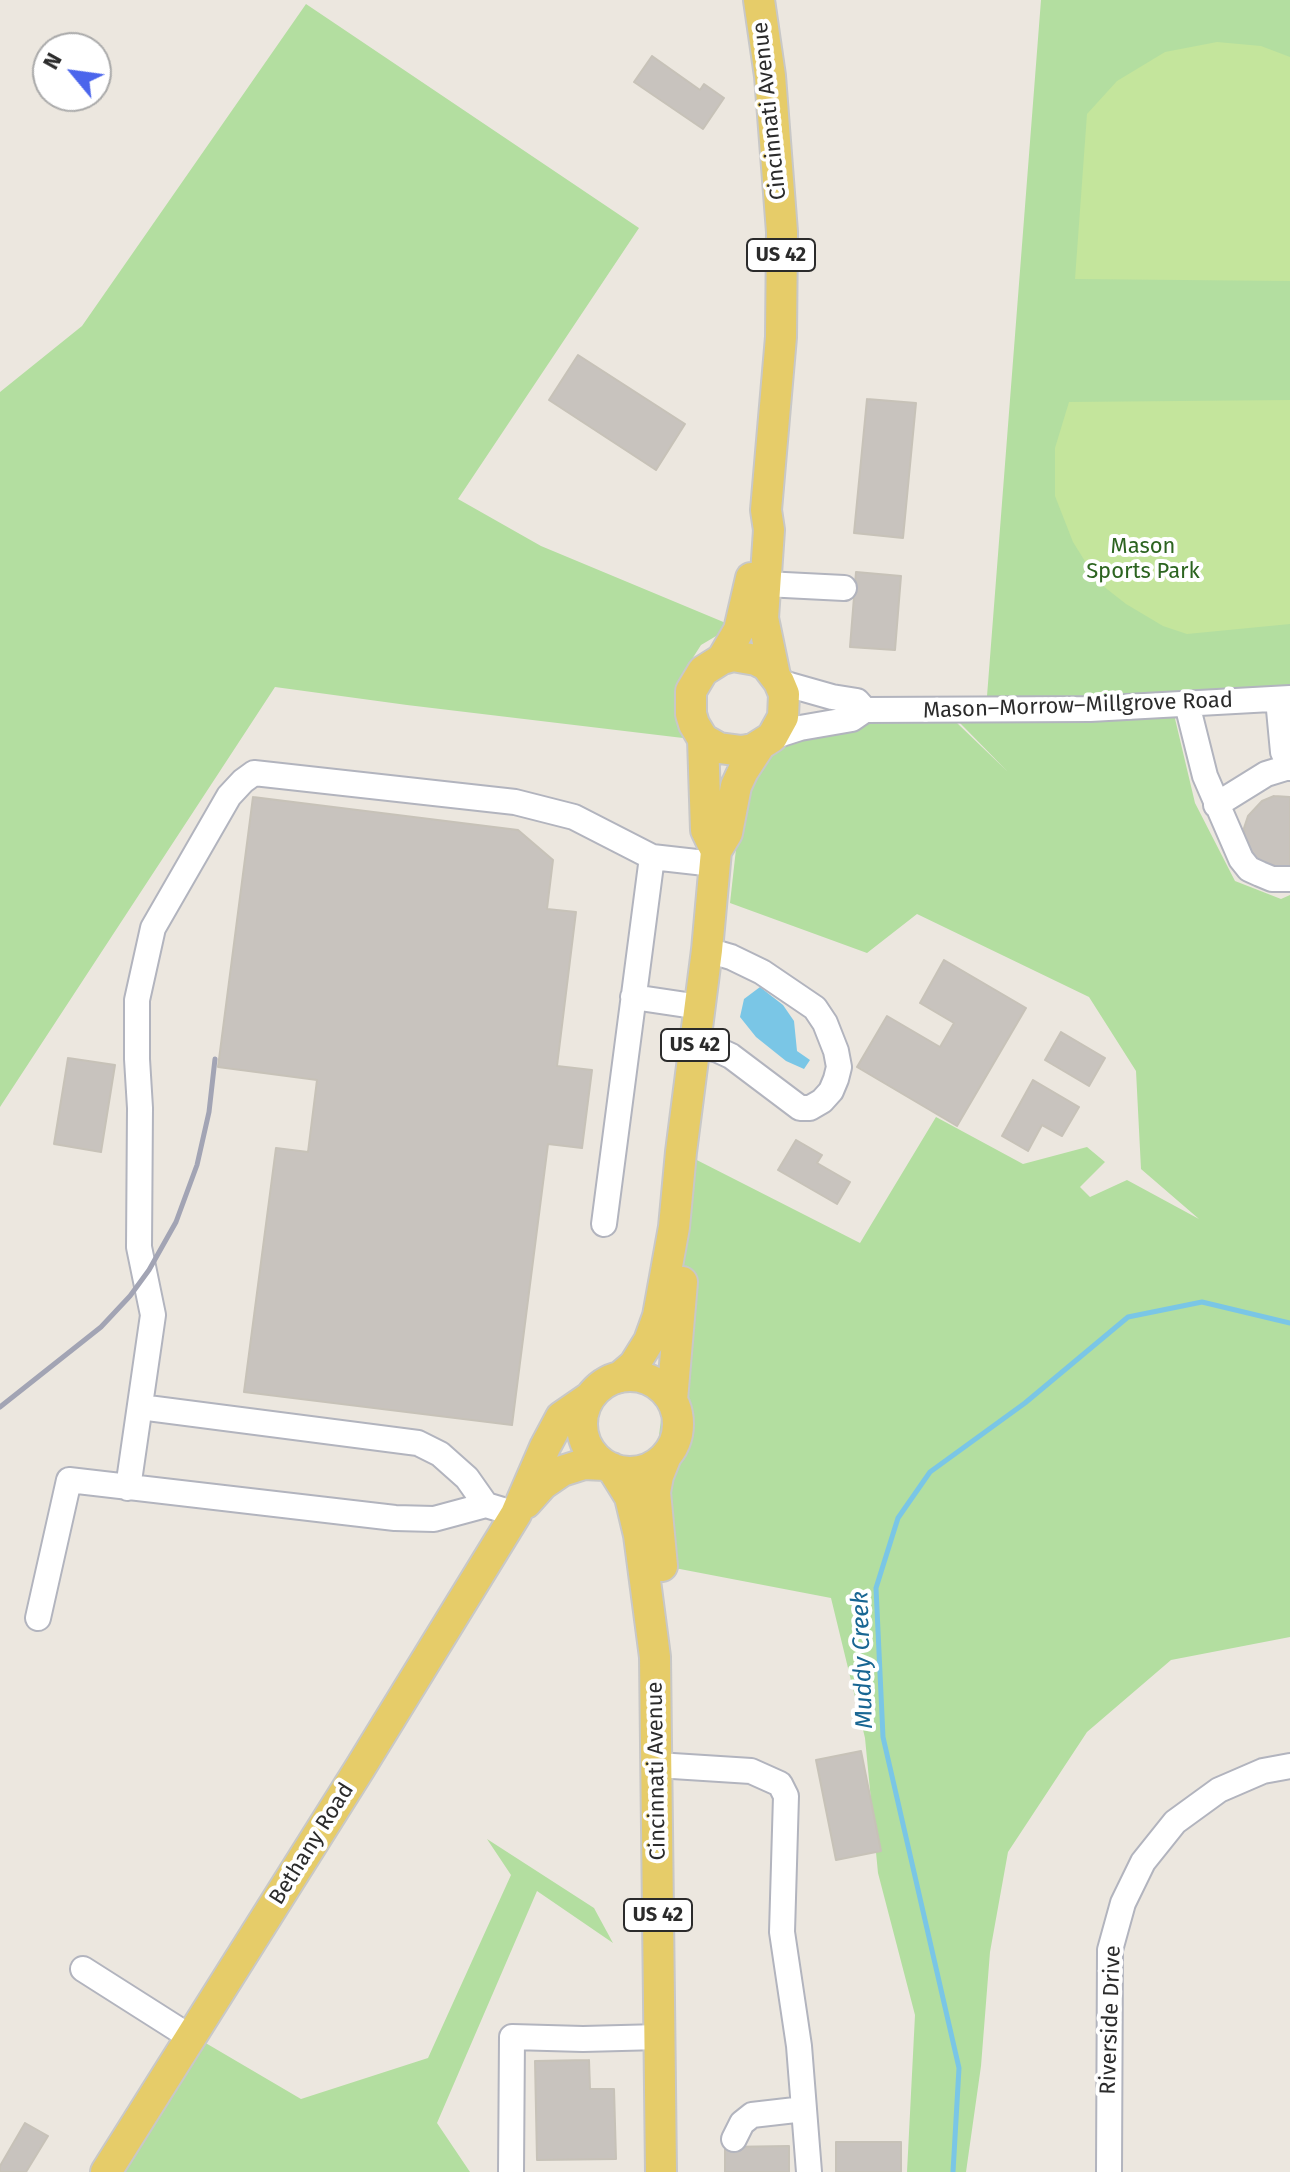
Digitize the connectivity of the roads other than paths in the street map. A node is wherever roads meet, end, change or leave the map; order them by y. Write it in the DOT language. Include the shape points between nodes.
graph roads {
  1 [pos="759,0"];
  2 [pos="766,510"];
  3 [pos="765,584"];
  4 [pos="844,588"];
  5 [pos="722,659"];
  6 [pos="777,679"];
  7 [pos="1284,699"];
  8 [pos="1187,704"];
  9 [pos="865,710"];
  10 [pos="703,739"];
  11 [pos="766,741"];
  12 [pos="1289,768"];
  13 [pos="1216,805"];
  14 [pos="652,857"];
  15 [pos="715,857"];
  16 [pos="1290,879"];
  17 [pos="707,950"];
  18 [pos="633,997"];
  19 [pos="700,1007"];
  20 [pos="695,1044"];
  21 [pos="604,1224"];
  22 [pos="674,1227"];
  23 [pos="620,1377"];
  24 [pos="590,1397"];
  25 [pos="672,1400"];
  26 [pos="140,1407"];
  27 [pos="666,1456"];
  28 [pos="608,1467"];
  29 [pos="128,1488"];
  30 [pos="486,1505"];
  31 [pos="516,1514"];
  32 [pos="38,1618"];
  33 [pos="655,1657"];
  34 [pos="657,1765"];
  35 [pos="1290,1766"];
  36 [pos="83,1969"];
  37 [pos="190,2037"];
  38 [pos="660,2037"];
  39 [pos="804,2109"];
  40 [pos="734,2139"];
  41 [pos="106,2172"];
  42 [pos="511,2172"];
  43 [pos="661,2172"];
  44 [pos="809,2172"];
  45 [pos="1109,2172"];
  1 -- 2 [label="main road, Cincinnati Avenue / US 42" via="782,232 781,337"];
  2 -- 3 [label="main road, Cincinnati Avenue / US 42"];
  2 -- 5 [label="main road, Cincinnati Avenue / US 42" via="739,630"];
  3 -- 4 [label="street"];
  3 -- 6 [label="main road, Cincinnati Avenue / US 42" via="763,618"];
  5 -- 6 [label="main road" via="756,660"];
  5 -- 10 [label="main road, US 42" via="703,671 691,691 691,714"];
  6 -- 9 [label="street, Mason–Morrow–Millgrove Road" via="857,701"];
  6 -- 11 [label="main road, US 42" via="784,694 783,717"];
  7 -- 8 [label="street, Mason–Morrow–Millgrove Road"];
  7 -- 12 [label="street" via="1283,752"];
  8 -- 9 [label="street, Mason–Morrow–Millgrove Road"];
  8 -- 13 [label="street"];
  9 -- 11 [label="street, Mason–Morrow–Millgrove Road" via="852,719 800,728"];
  10 -- 11 [label="main road" via="730,751"];
  10 -- 15 [label="main road, US 42" via="706,830"];
  11 -- 15 [label="main road, US 42" via="736,786 727,833"];
  12 -- 13 [label="street" via="1266,774"];
  13 -- 16 [label="street" via="1249,869 1272,879"];
  14 -- 15 [label="street"];
  14 -- 18 [label="street"];
  14 -- 26 [label="street" via="574,817 515,802 254,773 229,796 153,928 137,1000 139,1247 153,1315"];
  15 -- 17 [label="main road, US 42"];
  17 -- 19 [label="main road, US 42"];
  17 -- 20 [label="street" via="762,972 815,1008 839,1067 822,1101 800,1108 731,1056"];
  18 -- 19 [label="street"];
  18 -- 21 [label="street"];
  19 -- 20 [label="main road, US 42"];
  20 -- 22 [label="main road, US 42"];
  22 -- 23 [label="main road, US 42" via="658,1316 649,1341"];
  22 -- 25 [label="main road, US 42" via="683,1265"];
  23 -- 24 [label="main road"];
  23 -- 25 [label="main road" via="649,1379"];
  24 -- 28 [label="main road" via="583,1412 585,1442"];
  24 -- 31 [label="main road, Bethany Road" via="561,1417"];
  25 -- 27 [label="main road" via="677,1434"];
  26 -- 29 [label="street"];
  26 -- 30 [label="street" via="418,1443 467,1478"];
  27 -- 28 [label="main road" via="649,1469 634,1472"];
  27 -- 33 [label="main road, Cincinnati Avenue / US 42" via="655,1492 665,1587 664,1644"];
  28 -- 31 [label="main road, Bethany Road" via="584,1464 562,1471"];
  28 -- 33 [label="main road, Cincinnati Avenue / US 42" via="630,1497"];
  29 -- 30 [label="street" via="395,1518 434,1519"];
  29 -- 32 [label="street" via="69,1480"];
  30 -- 31 [label="street"];
  31 -- 37 [label="main road, Bethany Road"];
  33 -- 34 [label="main road, Cincinnati Avenue / US 42"];
  34 -- 38 [label="main road, Cincinnati Avenue / US 42"];
  34 -- 39 [label="street" via="751,1771 780,1784 786,1796 782,1932"];
  35 -- 45 [label="street, Riverside Drive" via="1219,1790 1175,1822 1143,1862 1123,1903 1110,1950"];
  36 -- 37 [label="street"];
  37 -- 41 [label="main road, Bethany Road"];
  38 -- 42 [label="street" via="512,2037"];
  38 -- 43 [label="main road, Cincinnati Avenue / US 42"];
  39 -- 40 [label="street" via="752,2115"];
  39 -- 44 [label="street"];
}
